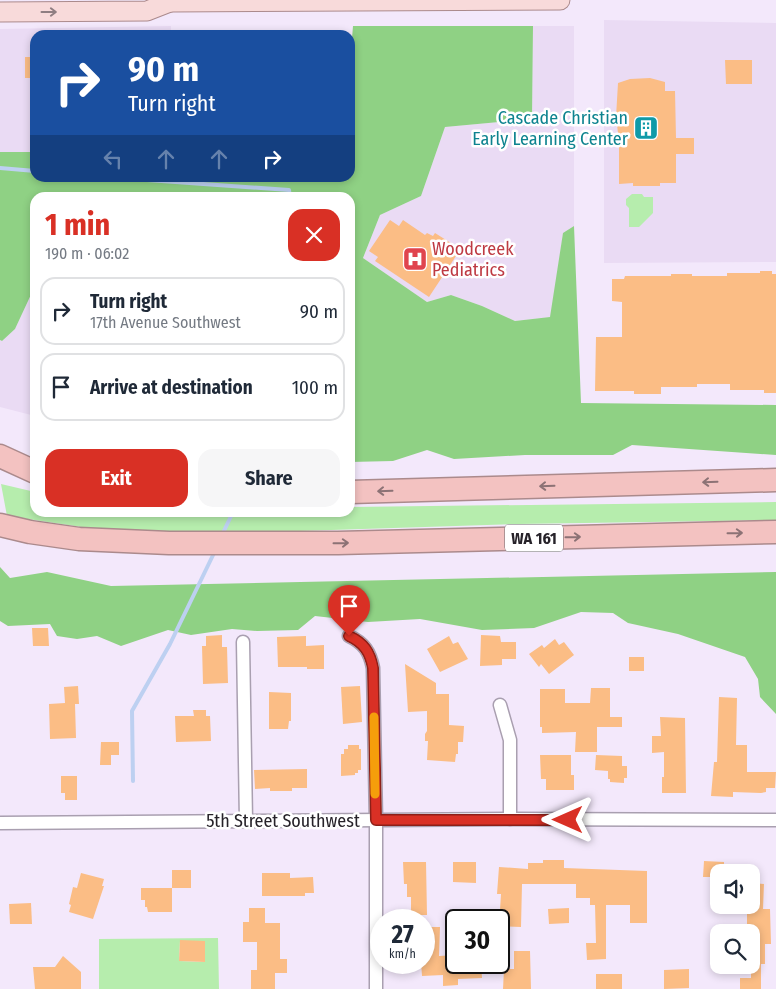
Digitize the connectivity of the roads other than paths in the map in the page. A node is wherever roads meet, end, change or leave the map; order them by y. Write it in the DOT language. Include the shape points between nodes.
graph roads {
  1 [pos="259,0"];
  2 [pos="560,0"];
  3 [pos="167,1"];
  4 [pos="0,12"];
  5 [pos="0,456"];
  6 [pos="0,469"];
  7 [pos="30,470"];
  8 [pos="30,476"];
  9 [pos="776,480"];
  10 [pos="355,492"];
  11 [pos="0,525"];
  12 [pos="776,532"];
  13 [pos="0,537"];
  14 [pos="28,538"];
  15 [pos="349,636"];
  16 [pos="243,642"];
  17 [pos="500,705"];
  18 [pos="510,819"];
  19 [pos="376,820"];
  20 [pos="776,820"];
  21 [pos="246,821"];
  22 [pos="0,822"];
  23 [pos="376,989"];
  1 -- 2 [label="main road"];
  1 -- 3 [label="main road"];
  4 -- 3 [label="main road, one-way" via="147,12"];
  5 -- 7 [label="highway"];
  6 -- 8 [label="highway"];
  9 -- 10 [label="highway, one-way"];
  11 -- 14 [label="highway, WA 161"];
  14 -- 12 [label="highway, WA 161, one-way" via="292,544"];
  13 -- 14 [label="highway"];
  15 -- 19 [label="street" via="367,649 373,668"];
  16 -- 21 [label="street"];
  17 -- 18 [label="street" via="510,740"];
  18 -- 19 [label="street, 5th Street Southwest"];
  18 -- 20 [label="street, 5th Street Southwest"];
  19 -- 21 [label="street, 5th Street Southwest"];
  19 -- 23 [label="street"];
  21 -- 22 [label="street, 5th Street Southwest"];
}
